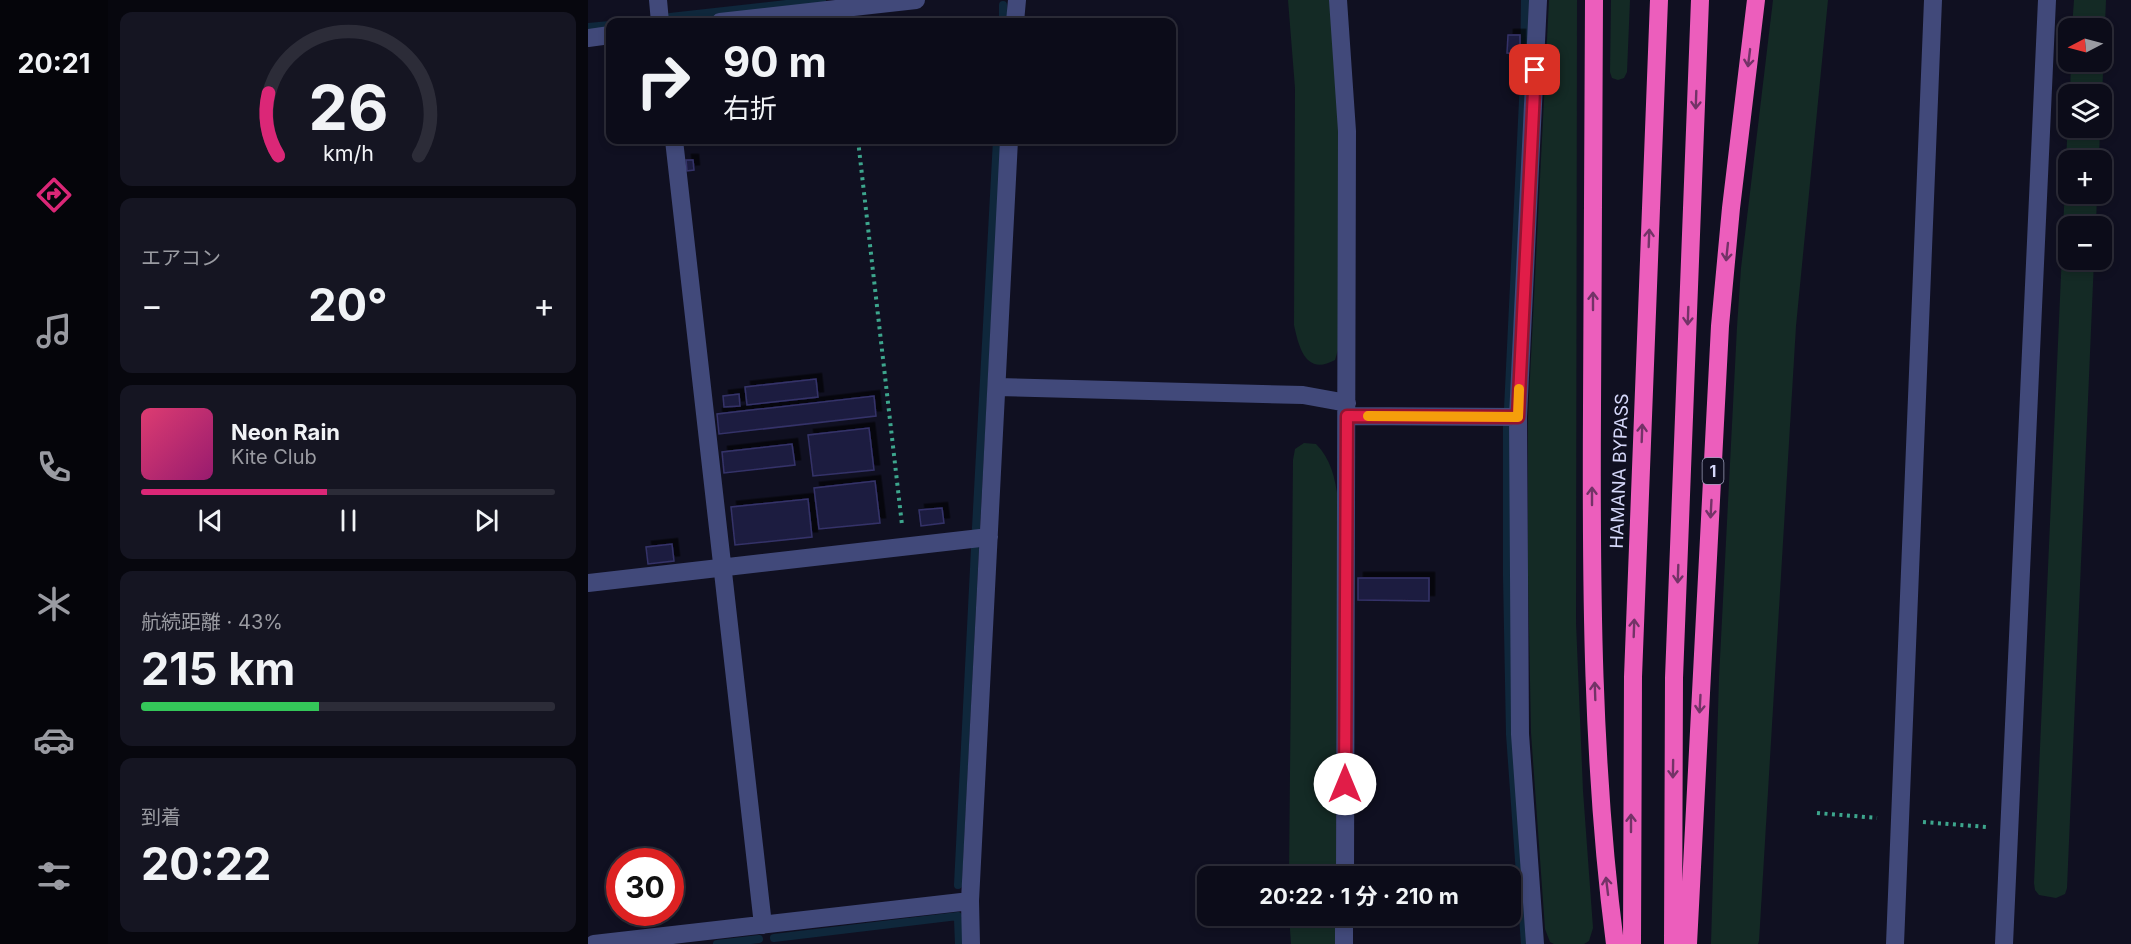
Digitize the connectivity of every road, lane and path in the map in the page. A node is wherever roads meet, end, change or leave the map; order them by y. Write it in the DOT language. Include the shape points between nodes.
graph roads {
  1 [pos="658,0"];
  2 [pos="916,0"];
  3 [pos="1017,0"];
  4 [pos="1338,0"];
  5 [pos="1538,0"];
  6 [pos="1594,0"];
  7 [pos="1659,0"];
  8 [pos="1700,0"];
  9 [pos="1756,0"];
  10 [pos="1933,0"];
  11 [pos="2047,0"];
  12 [pos="842,4"];
  13 [pos="660,18"];
  14 [pos="747,18"];
  15 [pos="1015,18"];
  16 [pos="606,36"];
  17 [pos="588,38"];
  18 [pos="674,144"];
  19 [pos="858,144"];
  20 [pos="1009,144"];
  21 [pos="997,387"];
  22 [pos="1347,409"];
  23 [pos="1518,417"];
  24 [pos="989,537"];
  25 [pos="904,546"];
  26 [pos="723,568"];
  27 [pos="588,583"];
  28 [pos="1817,813"];
  29 [pos="1880,818"];
  30 [pos="1922,822"];
  31 [pos="1992,827"];
  32 [pos="1345,866"];
  33 [pos="970,901"];
  34 [pos="763,925"];
  35 [pos="1344,926"];
  36 [pos="594,944"];
  37 [pos="971,944"];
  38 [pos="1344,944"];
  39 [pos="1535,944"];
  40 [pos="1615,944"];
  41 [pos="1632,944"];
  42 [pos="1673,944"];
  43 [pos="1688,944"];
  44 [pos="1895,944"];
  45 [pos="2004,944"];
  1 -- 13 [label="street"];
  2 -- 12 [label="street"];
  3 -- 15 [label="street"];
  4 -- 22 [label="street" via="1347,131"];
  5 -- 23 [label="street"];
  40 -- 6 [label="highway, one-way" via="1600,802 1592,623"];
  41 -- 7 [label="highway, HAMANA BYPASS, one-way" via="1633,677"];
  8 -- 42 [label="highway, 1, one-way" via="1674,678"];
  9 -- 43 [label="highway, 1, one-way" via="1720,326"];
  10 -- 44 [label="street"];
  11 -- 45 [label="street"];
  12 -- 14 [label="street"];
  16 -- 17 [label="street"];
  18 -- 26 [label="street"];
  19 -- 25 [label="path"];
  20 -- 21 [label="street"];
  21 -- 22 [label="street" via="1303,394"];
  21 -- 24 [label="street"];
  22 -- 23 [label="street"];
  22 -- 32 [label="street"];
  23 -- 39 [label="street" via="1520,734"];
  24 -- 25 [label="street"];
  24 -- 33 [label="street"];
  25 -- 26 [label="street"];
  26 -- 27 [label="street"];
  26 -- 34 [label="street"];
  28 -- 29 [label="path"];
  30 -- 31 [label="path"];
  33 -- 34 [label="street"];
  33 -- 37 [label="street"];
  34 -- 36 [label="street"];
  35 -- 38 [label="street"];
}
